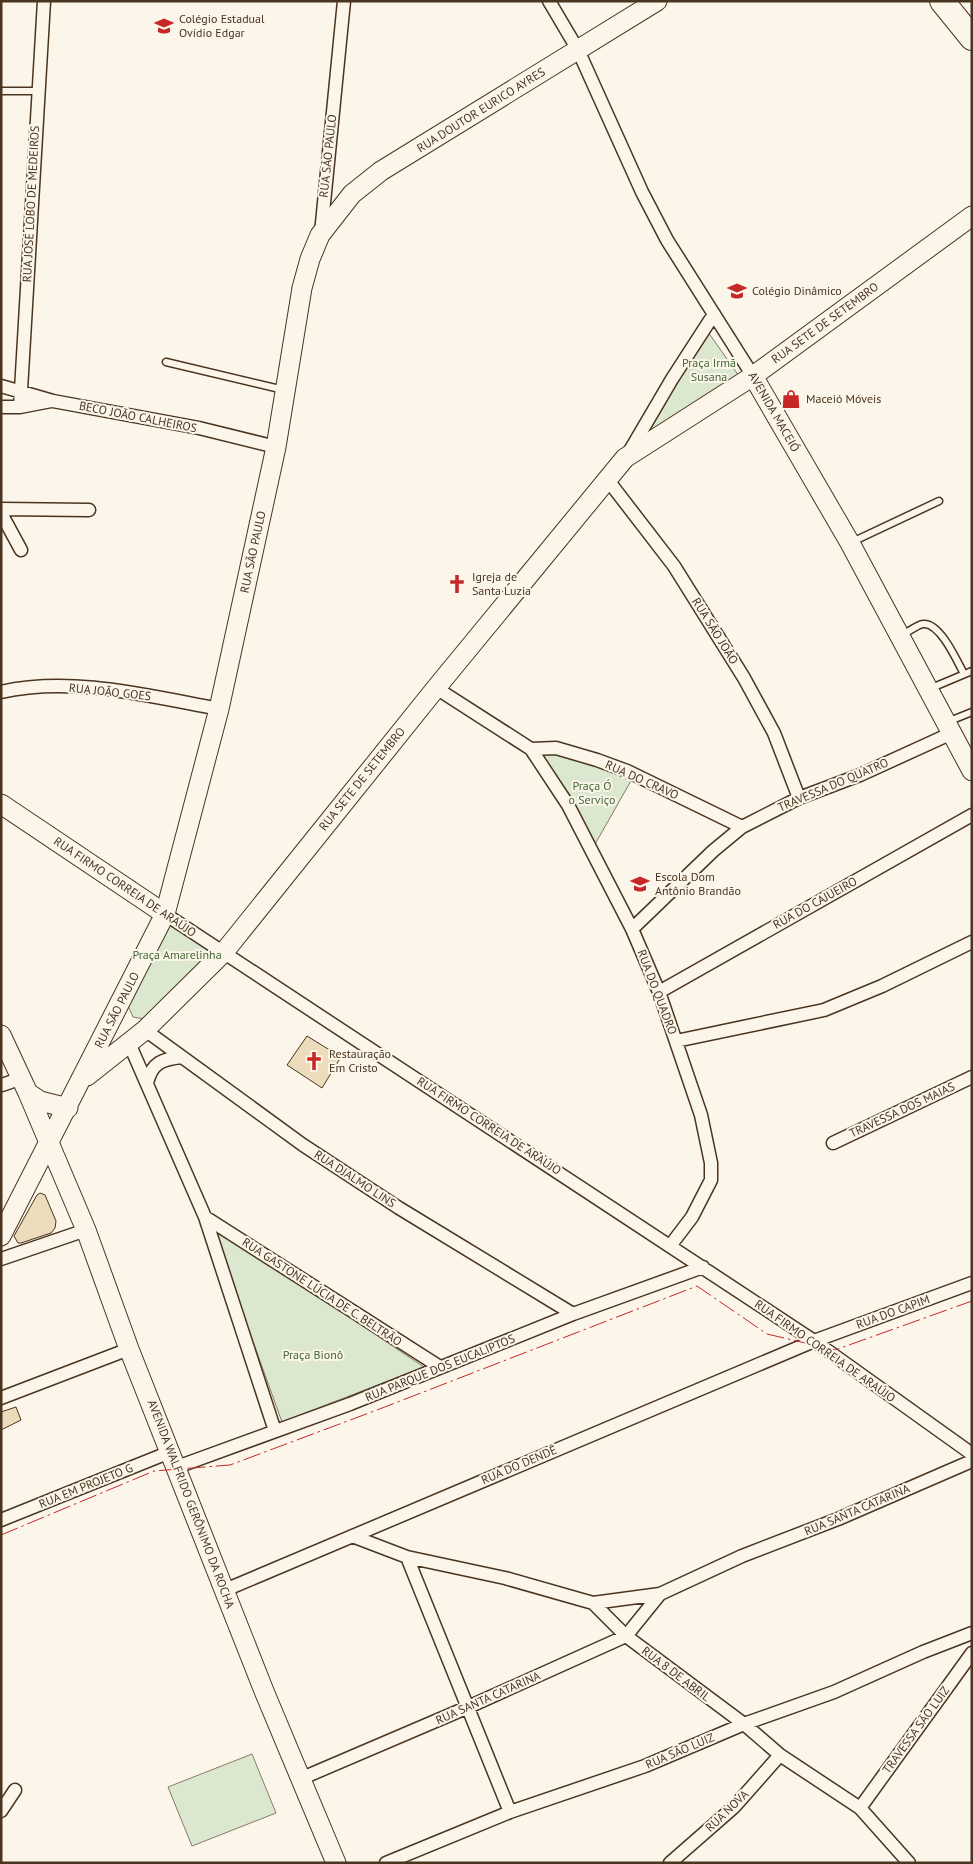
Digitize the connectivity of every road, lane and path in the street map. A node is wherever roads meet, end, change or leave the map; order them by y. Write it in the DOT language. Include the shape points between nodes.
graph roads {
  1 [pos="44,1"];
  2 [pos="344,1"];
  3 [pos="549,1"];
  4 [pos="657,1"];
  5 [pos="942,1"];
  6 [pos="972,38"];
  7 [pos="578,50"];
  8 [pos="1,91"];
  9 [pos="38,92"];
  10 [pos="972,216"];
  11 [pos="320,235"];
  12 [pos="714,314"];
  13 [pos="166,362"];
  14 [pos="753,376"];
  15 [pos="1,386"];
  16 [pos="285,391"];
  17 [pos="21,392"];
  18 [pos="53,401"];
  19 [pos="1,407"];
  20 [pos="20,407"];
  21 [pos="276,447"];
  22 [pos="625,458"];
  23 [pos="607,479"];
  24 [pos="939,502"];
  25 [pos="1,509"];
  26 [pos="89,510"];
  27 [pos="1,514"];
  28 [pos="850,543"];
  29 [pos="21,550"];
  30 [pos="900,636"];
  31 [pos="972,670"];
  32 [pos="964,674"];
  33 [pos="436,688"];
  34 [pos="928,689"];
  35 [pos="1,692"];
  36 [pos="218,709"];
  37 [pos="972,712"];
  38 [pos="949,728"];
  39 [pos="531,749"];
  40 [pos="972,771"];
  41 [pos="799,798"];
  42 [pos="1,804"];
  43 [pos="972,815"];
  44 [pos="742,827"];
  45 [pos="165,914"];
  46 [pos="632,929"];
  47 [pos="972,942"];
  48 [pos="224,952"];
  49 [pos="658,992"];
  50 [pos="118,1010"];
  51 [pos="145,1030"];
  52 [pos="1,1035"];
  53 [pos="676,1041"];
  54 [pos="129,1043"];
  55 [pos="182,1058"];
  56 [pos="972,1077"];
  57 [pos="80,1082"];
  58 [pos="147,1083"];
  59 [pos="25,1085"];
  60 [pos="2,1086"];
  61 [pos="68,1108"];
  62 [pos="833,1143"];
  63 [pos="49,1145"];
  64 [pos="65,1180"];
  65 [pos="30,1181"];
  66 [pos="205,1217"];
  67 [pos="86,1230"];
  68 [pos="1,1236"];
  69 [pos="670,1246"];
  70 [pos="1,1258"];
  71 [pos="703,1267"];
  72 [pos="972,1283"];
  73 [pos="574,1314"];
  74 [pos="814,1341"];
  75 [pos="130,1348"];
  76 [pos="440,1367"];
  77 [pos="1,1398"];
  78 [pos="275,1431"];
  79 [pos="972,1454"];
  80 [pos="173,1460"];
  81 [pos="972,1461"];
  82 [pos="1,1520"];
  83 [pos="352,1536"];
  84 [pos="406,1557"];
  85 [pos="225,1590"];
  86 [pos="660,1594"];
  87 [pos="593,1603"];
  88 [pos="972,1634"];
  89 [pos="626,1636"];
  90 [pos="972,1653"];
  91 [pos="466,1708"];
  92 [pos="744,1724"];
  93 [pos="780,1754"];
  94 [pos="300,1779"];
  95 [pos="15,1790"];
  96 [pos="860,1808"];
  97 [pos="1,1811"];
  98 [pos="510,1812"];
  99 [pos="336,1863"];
  100 [pos="386,1863"];
  101 [pos="670,1863"];
  102 [pos="909,1863"];
  1 -- 9 [label="street, RUA JOSÉ LOBO DE MEDEIROS"];
  2 -- 11 [label="street, RUA SÃO PAULO"];
  3 -- 7 [label="street, AVENIDA MACEIÓ"];
  4 -- 7 [label="street, RUA DOUTOR EURICO AYRES"];
  5 -- 6 [label="highway"];
  7 -- 11 [label="street, RUA DOUTOR EURICO AYRES" via="381,171 352,194"];
  7 -- 12 [label="street, AVENIDA MACEIÓ" via="642,192 667,240"];
  8 -- 9 [label="lane"];
  9 -- 17 [label="street, RUA JOSÉ LOBO DE MEDEIROS"];
  10 -- 14 [label="street, RUA SETE DE SETEMBRO"];
  11 -- 16 [label="street, RUA SÃO PAULO" via="302,288"];
  12 -- 14 [label="street, AVENIDA MACEIÓ"];
  12 -- 22 [label="street, RUA SETE DE SETEMBRO"];
  13 -- 16 [label="lane"];
  14 -- 22 [label="street, RUA SETE DE SETEMBRO"];
  14 -- 28 [label="street, AVENIDA MACEIÓ"];
  15 -- 17 [label="street, BECO JOÃO CALHEIROS"];
  16 -- 21 [label="street, RUA SÃO PAULO"];
  17 -- 18 [label="street, BECO JOÃO CALHEIROS"];
  17 -- 20 [label="street, RUA JOSÉ LOBO DE MEDEIROS"];
  18 -- 20 [label="street"];
  18 -- 21 [label="street, BECO JOÃO CALHEIROS" via="199,428"];
  19 -- 20 [label="street"];
  21 -- 36 [label="street, RUA SÃO PAULO"];
  22 -- 23 [label="street, RUA SETE DE SETEMBRO"];
  23 -- 33 [label="street, RUA SETE DE SETEMBRO"];
  23 -- 41 [label="street, RUA SÃO JOÃO" via="674,566 744,678 774,733"];
  24 -- 28 [label="lane"];
  25 -- 26 [label="street"];
  27 -- 29 [label="street"];
  28 -- 30 [label="street, AVENIDA MACEIÓ"];
  30 -- 32 [label="lane" via="923,624 939,630"];
  30 -- 34 [label="street, AVENIDA MACEIÓ"];
  31 -- 32 [label="lane"];
  32 -- 34 [label="lane"];
  33 -- 39 [label="street"];
  33 -- 48 [label="street, RUA SETE DE SETEMBRO"];
  34 -- 38 [label="street, AVENIDA MACEIÓ"];
  35 -- 36 [label="street, RUA JOÃO GOES" via="34,687 74,687 129,692"];
  36 -- 45 [label="street, RUA SÃO PAULO"];
  37 -- 38 [label="lane"];
  38 -- 40 [label="street, AVENIDA MACEIÓ"];
  38 -- 41 [label="street, TRAVESSA DO QUATRO" via="860,775"];
  39 -- 44 [label="street, RUA DO CRAVO" via="556,748 598,760"];
  39 -- 46 [label="street, RUA DO QUADRO" via="568,805"];
  41 -- 44 [label="street, TRAVESSA DO QUATRO"];
  42 -- 45 [label="street, RUA FIRMO CORREIA DE ARAÚJO"];
  43 -- 49 [label="street, RUA DO CAJUEIRO"];
  44 -- 46 [label="street, TRAVESSA DO QUATRO" via="712,851"];
  45 -- 48 [label="street, RUA FIRMO CORREIA DE ARAÚJO"];
  45 -- 50 [label="street, RUA SÃO PAULO"];
  46 -- 49 [label="street, RUA DO QUADRO"];
  47 -- 53 [label="street" via="824,1010"];
  48 -- 51 [label="street, RUA SETE DE SETEMBRO"];
  48 -- 69 [label="street, RUA FIRMO CORREIA DE ARAÚJO"];
  49 -- 53 [label="street, RUA DO QUADRO"];
  50 -- 51 [label="street" via="117,1017 124,1029"];
  50 -- 57 [label="street, RUA SÃO PAULO"];
  51 -- 54 [label="street, RUA SETE DE SETEMBRO"];
  51 -- 55 [label="street, RUA DJALMO LINS"];
  52 -- 59 [label="street"];
  53 -- 69 [label="street, RUA DO QUADRO" via="701,1115 711,1163 711,1180 692,1217"];
  54 -- 57 [label="street, RUA SETE DE SETEMBRO"];
  54 -- 58 [label="street"];
  55 -- 58 [label="street" via="164,1059 154,1066"];
  55 -- 73 [label="street, RUA DJALMO LINS" via="303,1146"];
  56 -- 62 [label="street, TRAVESSA DOS MAIAS"];
  57 -- 61 [label="street, RUA SÃO PAULO"];
  58 -- 66 [label="street"];
  59 -- 60 [label="street"];
  59 -- 61 [label="street" via="40,1101"];
  59 -- 63 [label="street"];
  61 -- 63 [label="street, RUA SÃO PAULO"];
  63 -- 64 [label="street, AVENIDA WALFRIDO GERÔNIMO DA ROCHA"];
  63 -- 65 [label="street, RUA SÃO PAULO"];
  64 -- 65 [label="street"];
  64 -- 67 [label="street, AVENIDA WALFRIDO GERÔNIMO DA ROCHA"];
  65 -- 68 [label="street, RUA SÃO PAULO"];
  66 -- 76 [label="street, RUA GASTONE LÚCIA DE C. BELTRÃO"];
  66 -- 78 [label="street"];
  67 -- 70 [label="street"];
  67 -- 75 [label="street, AVENIDA WALFRIDO GERÔNIMO DA ROCHA"];
  69 -- 71 [label="street, RUA FIRMO CORREIA DE ARAÚJO"];
  71 -- 73 [label="street, RUA PARQUE DOS EUCALIPTOS"];
  71 -- 74 [label="street, RUA FIRMO CORREIA DE ARAÚJO"];
  72 -- 74 [label="street, RUA DO CAPIM"];
  73 -- 76 [label="street, RUA PARQUE DOS EUCALIPTOS"];
  74 -- 79 [label="street, RUA FIRMO CORREIA DE ARAÚJO"];
  74 -- 83 [label="street, RUA DO DENDÊ"];
  75 -- 77 [label="street"];
  75 -- 80 [label="street, AVENIDA WALFRIDO GERÔNIMO DA ROCHA"];
  76 -- 78 [label="street, RUA PARQUE DOS EUCALIPTOS"];
  78 -- 80 [label="street, RUA PARQUE DOS EUCALIPTOS"];
  80 -- 82 [label="street, RUA EM PROJETO G"];
  80 -- 85 [label="street, AVENIDA WALFRIDO GERÔNIMO DA ROCHA"];
  81 -- 86 [label="street, RUA SANTA CATARINA" via="742,1556"];
  83 -- 84 [label="street, RUA 8 DE ABRIL"];
  83 -- 85 [label="street, RUA DO DENDÊ"];
  84 -- 87 [label="street, RUA 8 DE ABRIL" via="505,1578"];
  84 -- 91 [label="street"];
  85 -- 94 [label="street, AVENIDA WALFRIDO GERÔNIMO DA ROCHA"];
  86 -- 87 [label="street, RUA SANTA CATARINA"];
  86 -- 89 [label="street, RUA SANTA CATARINA"];
  87 -- 89 [label="street, RUA 8 DE ABRIL"];
  88 -- 92 [label="street, RUA SÃO LUIZ" via="834,1692"];
  89 -- 91 [label="street, RUA SANTA CATARINA"];
  89 -- 92 [label="street, RUA 8 DE ABRIL"];
  90 -- 96 [label="street, TRAVESSA SÃO LUIZ"];
  91 -- 94 [label="street, RUA SANTA CATARINA"];
  91 -- 98 [label="street"];
  92 -- 93 [label="street, RUA 8 DE ABRIL"];
  92 -- 98 [label="street, RUA SÃO LUIZ" via="645,1766"];
  93 -- 96 [label="street, RUA 8 DE ABRIL"];
  93 -- 101 [label="street, RUA NOVA" via="734,1807"];
  94 -- 99 [label="street, AVENIDA WALFRIDO GERÔNIMO DA ROCHA"];
  95 -- 97 [label="street"];
  96 -- 102 [label="street, RUA 8 DE ABRIL"];
  98 -- 100 [label="street, RUA SÃO LUIZ"];
}
